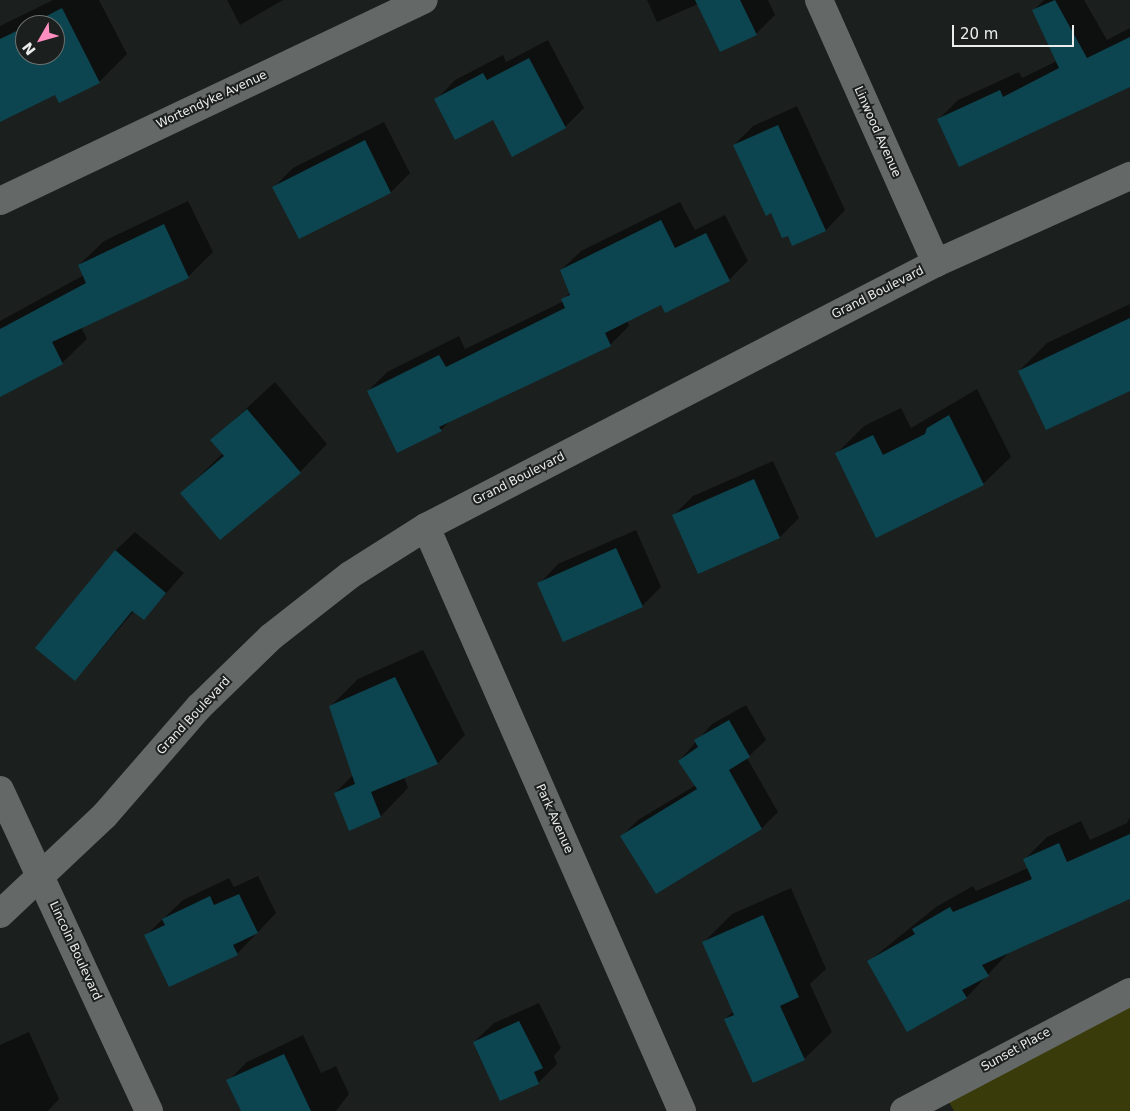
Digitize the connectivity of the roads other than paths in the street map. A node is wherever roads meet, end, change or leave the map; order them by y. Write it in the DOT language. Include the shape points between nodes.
graph roads {
  1 [pos="424,0"];
  2 [pos="818,0"];
  3 [pos="1130,176"];
  4 [pos="0,201"];
  5 [pos="936,263"];
  6 [pos="426,527"];
  7 [pos="0,790"];
  8 [pos="41,879"];
  9 [pos="0,914"];
  10 [pos="1130,992"];
  11 [pos="149,1111"];
  12 [pos="682,1111"];
  13 [pos="904,1111"];
  1 -- 4 [label="street, Wortendyke Avenue"];
  2 -- 5 [label="street, Linwood Avenue"];
  3 -- 5 [label="street, Grand Boulevard"];
  5 -- 6 [label="street, Grand Boulevard"];
  6 -- 8 [label="street, Grand Boulevard" via="350,575 271,637 199,707 105,815"];
  6 -- 12 [label="street, Park Avenue"];
  7 -- 8 [label="street, Lincoln Boulevard"];
  8 -- 9 [label="street, Grand Boulevard"];
  8 -- 11 [label="street, Lincoln Boulevard"];
  10 -- 13 [label="street, Sunset Place"];
}
